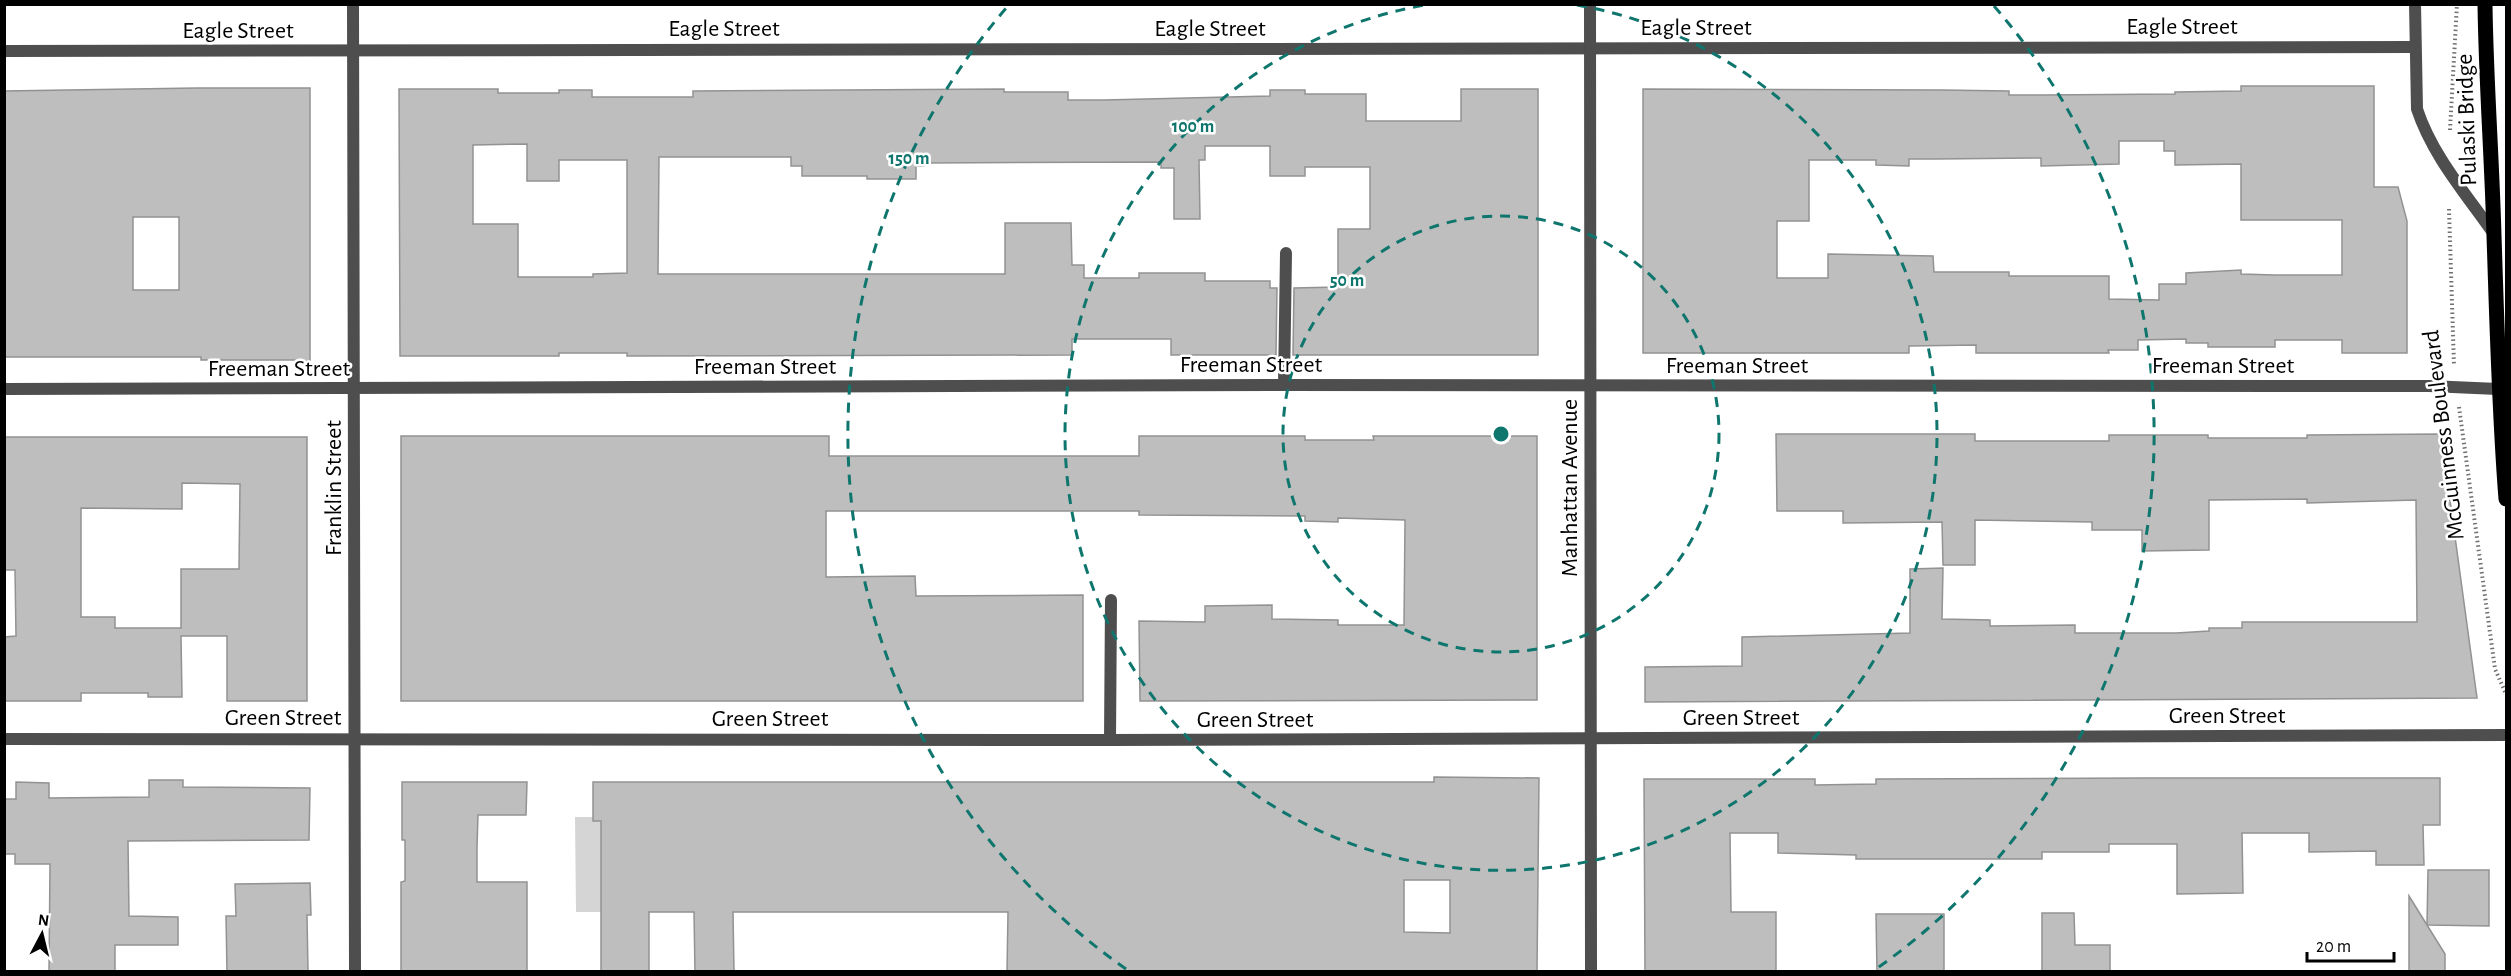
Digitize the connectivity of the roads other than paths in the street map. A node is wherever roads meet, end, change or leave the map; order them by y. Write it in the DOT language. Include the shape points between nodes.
graph roads {
  1 [pos="353,4"];
  2 [pos="1590,4"];
  3 [pos="2415,4"];
  4 [pos="2485,4"];
  5 [pos="2415,47"];
  6 [pos="1590,48"];
  7 [pos="4,51"];
  8 [pos="353,51"];
  9 [pos="2494,234"];
  10 [pos="1286,253"];
  11 [pos="1284,385"];
  12 [pos="1590,386"];
  13 [pos="4,389"];
  14 [pos="354,389"];
  15 [pos="2498,389"];
  16 [pos="2506,499"];
  17 [pos="1111,600"];
  18 [pos="2506,735"];
  19 [pos="355,738"];
  20 [pos="1591,738"];
  21 [pos="4,739"];
  22 [pos="1110,740"];
  23 [pos="355,972"];
  24 [pos="1591,972"];
  1 -- 8 [label="street, Franklin Street"];
  2 -- 6 [label="street, Manhattan Avenue"];
  3 -- 5 [label="street"];
  4 -- 9 [label="main road, Pulaski Bridge"];
  5 -- 6 [label="street, Eagle Street"];
  5 -- 9 [label="street" via="2416,109 2422,124"];
  6 -- 8 [label="street, Eagle Street"];
  6 -- 12 [label="street, Manhattan Avenue"];
  7 -- 8 [label="street, Eagle Street"];
  8 -- 14 [label="street, Franklin Street"];
  9 -- 15 [label="main road"];
  10 -- 11 [label="street"];
  11 -- 12 [label="street, Freeman Street"];
  11 -- 14 [label="street, Freeman Street"];
  12 -- 15 [label="street, Freeman Street"];
  12 -- 20 [label="street, Manhattan Avenue"];
  13 -- 14 [label="street, Freeman Street"];
  14 -- 19 [label="street, Franklin Street"];
  15 -- 16 [label="main road"];
  17 -- 22 [label="street"];
  18 -- 20 [label="street, Green Street"];
  19 -- 21 [label="street, Green Street"];
  19 -- 22 [label="street, Green Street"];
  19 -- 23 [label="street, Franklin Street"];
  20 -- 22 [label="street, Green Street"];
  20 -- 24 [label="street, Manhattan Avenue"];
}
